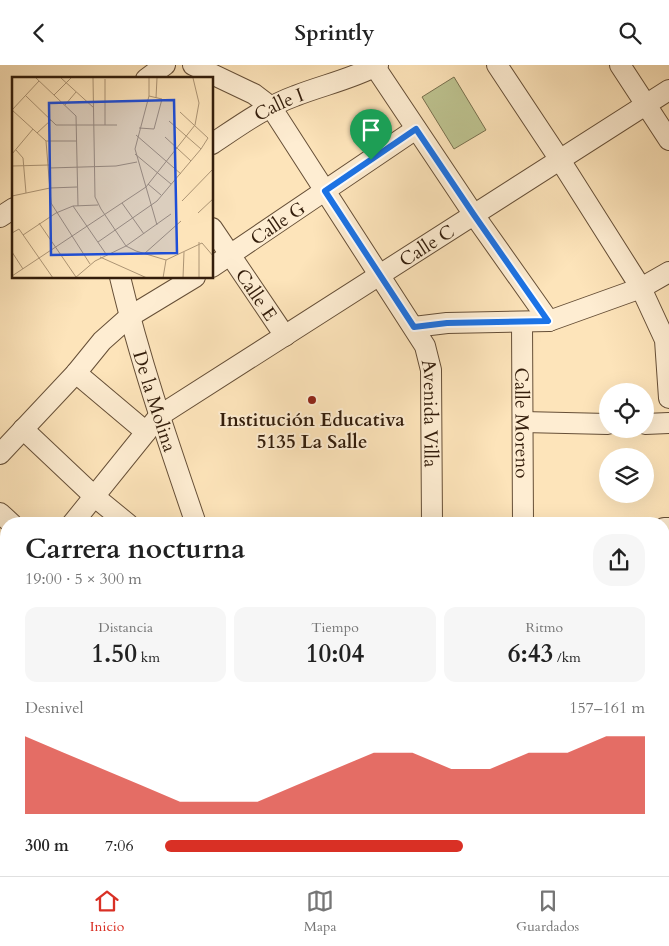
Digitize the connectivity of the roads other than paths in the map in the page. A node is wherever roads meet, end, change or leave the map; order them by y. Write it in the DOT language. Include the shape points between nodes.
graph roads {
  1 [pos="165,65"];
  2 [pos="193,65"];
  3 [pos="497,65"];
  4 [pos="620,65"];
  5 [pos="377,66"];
  6 [pos="149,77"];
  7 [pos="669,90"];
  8 [pos="646,105"];
  9 [pos="270,107"];
  10 [pos="416,129"];
  11 [pos="669,140"];
  12 [pos="214,143"];
  13 [pos="560,160"];
  14 [pos="325,191"];
  15 [pos="12,209"];
  16 [pos="474,215"];
  17 [pos="0,217"];
  18 [pos="214,232"];
  19 [pos="230,256"];
  20 [pos="214,266"];
  21 [pos="669,272"];
  22 [pos="380,275"];
  23 [pos="120,279"];
  24 [pos="192,279"];
  25 [pos="640,287"];
  26 [pos="129,317"];
  27 [pos="548,321"];
  28 [pos="522,322"];
  29 [pos="414,327"];
  30 [pos="285,336"];
  31 [pos="76,373"];
  32 [pos="669,398"];
  33 [pos="159,416"];
  34 [pos="523,422"];
  35 [pos="599,423"];
  36 [pos="669,423"];
  37 [pos="654,424"];
  38 [pos="23,429"];
  39 [pos="146,432"];
  40 [pos="0,454"];
  41 [pos="95,497"];
  42 [pos="78,517"];
  43 [pos="119,517"];
  44 [pos="194,517"];
  45 [pos="432,517"];
  46 [pos="523,517"];
  1 -- 6 [label="street"];
  2 -- 9 [label="street, Avenida Villa" via="254,94"];
  3 -- 13 [label="street"];
  4 -- 8 [label="street"];
  5 -- 9 [label="street, Calle I"];
  5 -- 10 [label="street"];
  7 -- 8 [label="street, Calle C"];
  8 -- 11 [label="street"];
  8 -- 13 [label="street, Calle C"];
  9 -- 12 [label="street, Calle I"];
  9 -- 14 [label="street, Avenida Villa"];
  10 -- 14 [label="street, Calle G"];
  10 -- 16 [label="street"];
  13 -- 16 [label="street, Calle C"];
  13 -- 25 [label="street"];
  14 -- 19 [label="street, Calle G"];
  14 -- 22 [label="street, Avenida Villa"];
  15 -- 17 [label="street"];
  16 -- 22 [label="street, Calle C"];
  16 -- 27 [label="street"];
  18 -- 19 [label="street, Calle E"];
  19 -- 20 [label="street, Calle G"];
  19 -- 30 [label="street, Calle E"];
  21 -- 25 [label="street"];
  22 -- 29 [label="street, Avenida Villa"];
  22 -- 30 [label="street, Calle C"];
  23 -- 26 [label="street, De la Molina"];
  24 -- 26 [label="street"];
  25 -- 27 [label="street"];
  25 -- 32 [label="street" via="665,340"];
  26 -- 31 [label="street" via="102,341"];
  26 -- 33 [label="street, De la Molina"];
  27 -- 28 [label="street"];
  28 -- 29 [label="street"];
  28 -- 34 [label="street, Calle Moreno"];
  29 -- 45 [label="street, Avenida Villa" via="425,346 430,370"];
  30 -- 33 [label="street, Calle C"];
  31 -- 38 [label="street"];
  31 -- 39 [label="street"];
  33 -- 39 [label="street, Calle C"];
  33 -- 44 [label="street, De la Molina"];
  34 -- 35 [label="street"];
  34 -- 46 [label="street, Calle Moreno"];
  36 -- 37 [label="street"];
  38 -- 40 [label="street"];
  38 -- 41 [label="street"];
  39 -- 41 [label="street, Calle C"];
  41 -- 42 [label="street, Calle C"];
  41 -- 43 [label="street"];
}
